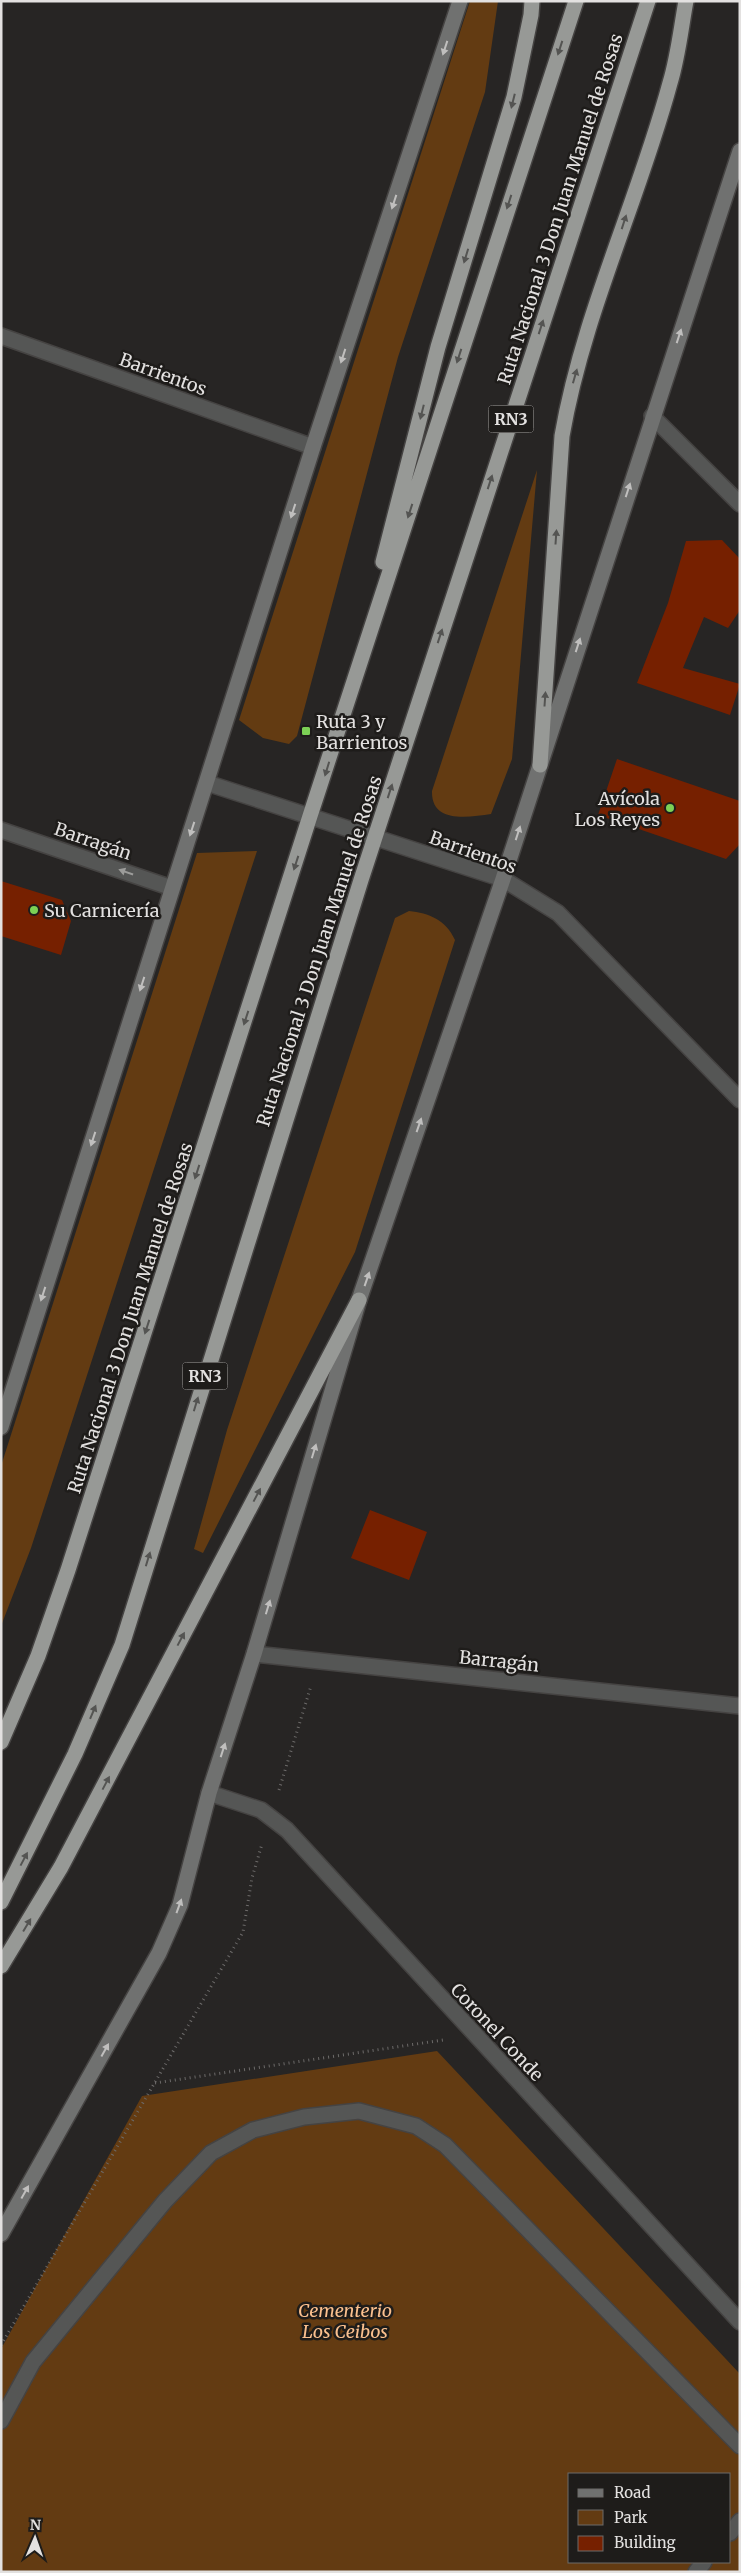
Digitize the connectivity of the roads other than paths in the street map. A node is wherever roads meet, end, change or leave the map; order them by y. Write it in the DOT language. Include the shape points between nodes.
graph roads {
  1 [pos="460,1"];
  2 [pos="532,1"];
  3 [pos="576,1"];
  4 [pos="648,1"];
  5 [pos="686,1"];
  6 [pos="740,151"];
  7 [pos="1,336"];
  8 [pos="652,416"];
  9 [pos="313,448"];
  10 [pos="740,504"];
  11 [pos="347,706"];
  12 [pos="540,765"];
  13 [pos="207,783"];
  14 [pos="310,816"];
  15 [pos="1,830"];
  16 [pos="375,837"];
  17 [pos="503,879"];
  18 [pos="172,888"];
  19 [pos="740,1100"];
  20 [pos="360,1300"];
  21 [pos="1,1427"];
  22 [pos="254,1654"];
  23 [pos="740,1706"];
  24 [pos="1,1742"];
  25 [pos="209,1794"];
  26 [pos="1,1902"];
  27 [pos="1,1966"];
  28 [pos="1,2234"];
  29 [pos="740,2322"];
  30 [pos="1,2421"];
  31 [pos="740,2446"];
  32 [pos="740,2521"];
  33 [pos="731,2532"];
  1 -- 9 [label="street, one-way"];
  2 -- 11 [label="highway, one-way" via="514,97 438,347"];
  3 -- 11 [label="highway, one-way"];
  16 -- 4 [label="highway, Ruta Nacional 3 Don Juan Manuel de Rosas / RN3, one-way"];
  12 -- 5 [label="highway, one-way" via="567,410 588,331 671,83"];
  8 -- 6 [label="street, one-way"];
  7 -- 9 [label="street, Barrientos"];
  8 -- 10 [label="street"];
  12 -- 8 [label="street, one-way"];
  9 -- 13 [label="street, one-way"];
  11 -- 14 [label="highway, Ruta Nacional 3 Don Juan Manuel de Rosas, one-way"];
  17 -- 12 [label="street, one-way"];
  13 -- 14 [label="street, Barrientos"];
  13 -- 18 [label="street, one-way"];
  14 -- 16 [label="street, Barrientos"];
  14 -- 24 [label="highway, Ruta Nacional 3 Don Juan Manuel de Rosas, one-way" via="68,1570 38,1656"];
  18 -- 15 [label="street, Barragán, one-way"];
  16 -- 17 [label="street, Barrientos"];
  26 -- 16 [label="highway, Ruta Nacional 3 Don Juan Manuel de Rosas / RN3, one-way" via="75,1754 122,1645"];
  17 -- 19 [label="street, Barrientos" via="558,913"];
  20 -- 17 [label="street, one-way"];
  18 -- 21 [label="street, one-way"];
  22 -- 20 [label="street, one-way"];
  27 -- 20 [label="highway, one-way" via="61,1867"];
  22 -- 23 [label="street, Barragán"];
  25 -- 22 [label="street, one-way"];
  28 -- 25 [label="street, one-way" via="159,1953 180,1905"];
  25 -- 29 [label="street, Coronel Conde" via="261,1810 287,1830"];
  30 -- 31 [label="street" via="33,2362 165,2201 211,2153 253,2130 304,2117 359,2111 416,2126 445,2145"];
  32 -- 33 [label="street"];
}
